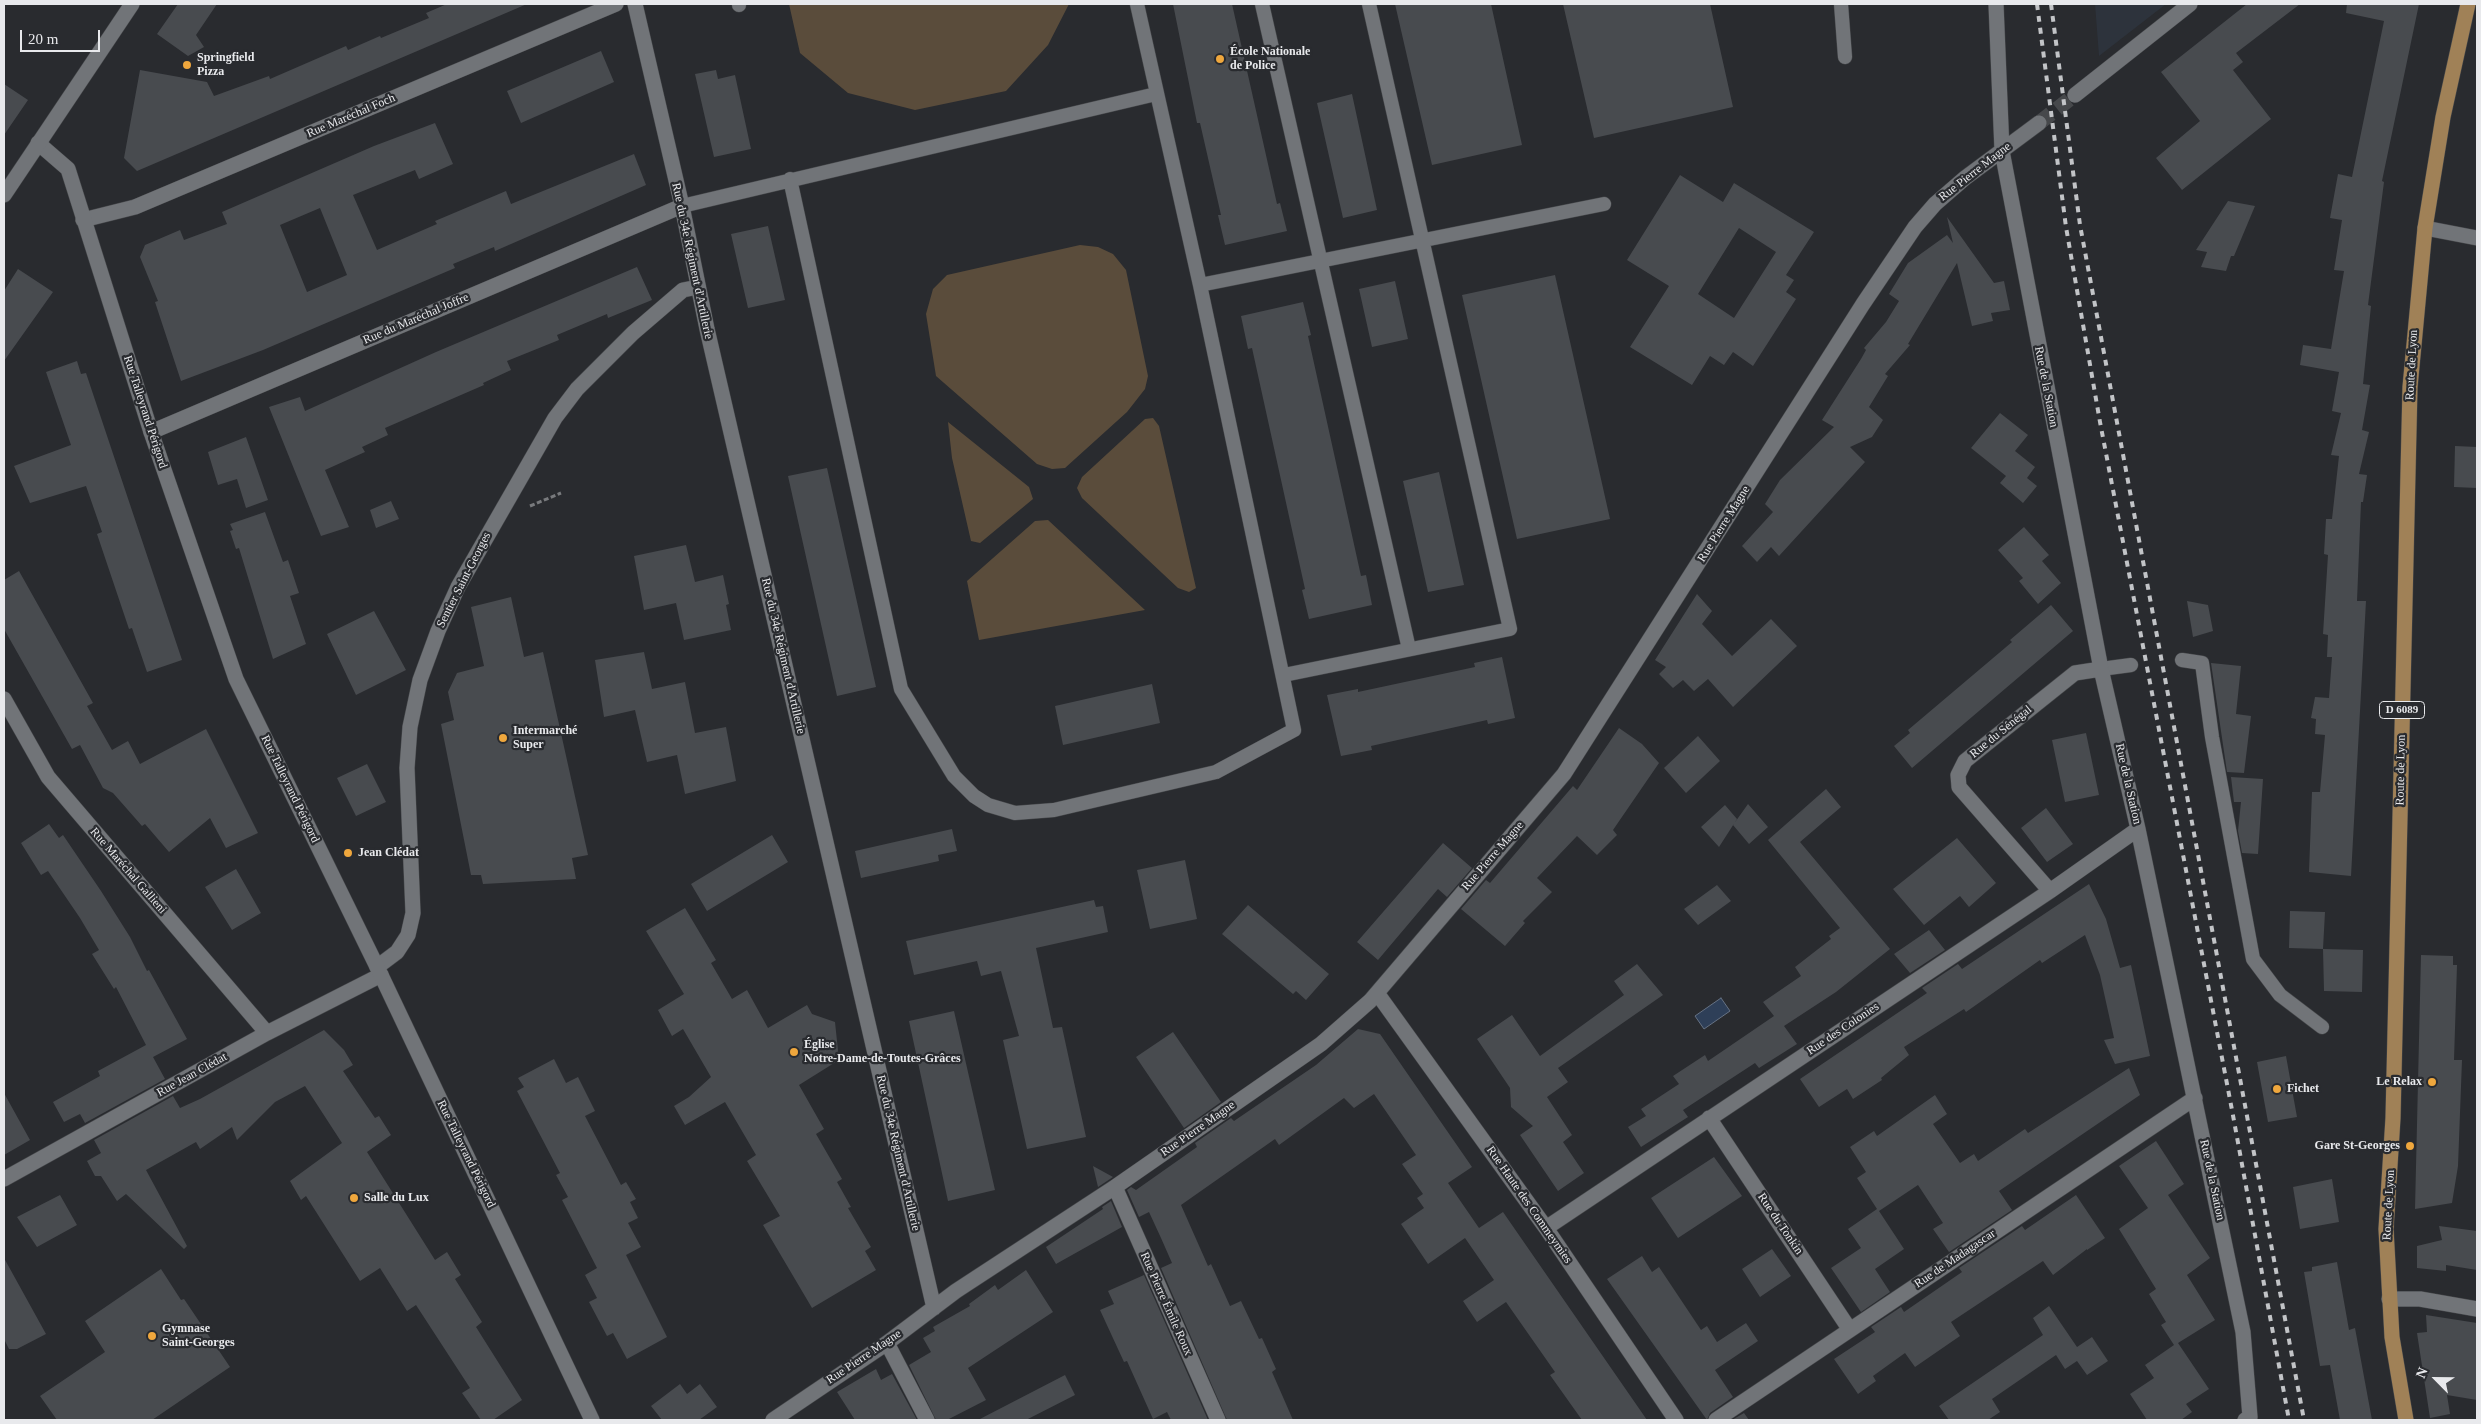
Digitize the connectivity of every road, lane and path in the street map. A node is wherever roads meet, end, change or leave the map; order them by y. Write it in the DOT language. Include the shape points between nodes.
graph roads {
  1 [pos="132,4"];
  2 [pos="616,4"];
  3 [pos="634,4"];
  4 [pos="1137,4"];
  5 [pos="1262,4"];
  6 [pos="1369,4"];
  7 [pos="1840,4"];
  8 [pos="1996,4"];
  9 [pos="2190,4"];
  10 [pos="2468,4"];
  11 [pos="1845,57"];
  12 [pos="1156,94"];
  13 [pos="2076,96"];
  14 [pos="2038,122"];
  15 [pos="38,142"];
  16 [pos="2002,151"];
  17 [pos="790,179"];
  18 [pos="4,195"];
  19 [pos="1604,204"];
  20 [pos="682,206"];
  21 [pos="84,220"];
  22 [pos="2425,228"];
  23 [pos="2477,238"];
  24 [pos="1423,241"];
  25 [pos="1320,261"];
  26 [pos="1200,285"];
  27 [pos="698,287"];
  28 [pos="151,432"];
  29 [pos="1409,649"];
  30 [pos="2182,660"];
  31 [pos="2131,665"];
  32 [pos="2101,669"];
  33 [pos="1284,675"];
  34 [pos="4,699"];
  35 [pos="2138,829"];
  36 [pos="2050,891"];
  37 [pos="379,971"];
  38 [pos="1377,993"];
  39 [pos="2322,1027"];
  40 [pos="267,1033"];
  41 [pos="2195,1098"];
  42 [pos="1710,1118"];
  43 [pos="4,1179"];
  44 [pos="1114,1187"];
  45 [pos="1546,1228"];
  46 [pos="2389,1299"];
  47 [pos="934,1308"];
  48 [pos="2477,1309"];
  49 [pos="1850,1330"];
  50 [pos="887,1343"];
  51 [pos="2247,1418"];
  52 [pos="592,1420"];
  53 [pos="774,1420"];
  54 [pos="927,1420"];
  55 [pos="1218,1420"];
  56 [pos="1676,1420"];
  57 [pos="1716,1420"];
  58 [pos="2406,1420"];
  1 -- 15 [label="street"];
  2 -- 21 [label="street, Rue Maréchal Foch" via="135,208"];
  3 -- 20 [label="street, Rue du 34e Régiment d'Artillerie"];
  4 -- 12 [label="lane"];
  5 -- 25 [label="lane"];
  6 -- 24 [label="lane"];
  7 -- 11 [label="lane"];
  8 -- 16 [label="street, Rue de la Station"];
  9 -- 13 [label="street"];
  10 -- 22 [label="main road, Route de Lyon / D 6089" via="2443,117"];
  12 -- 17 [label="lane"];
  12 -- 26 [label="lane"];
  14 -- 16 [label="street, Rue Pierre Magne"];
  15 -- 18 [label="street"];
  15 -- 21 [label="street, Rue Talleyrand Périgord" via="68,169"];
  16 -- 32 [label="street, Rue de la Station"];
  16 -- 38 [label="street, Rue Pierre Magne" via="1936,204 1915,228 1863,304 1564,774"];
  17 -- 20 [label="lane"];
  17 -- 33 [label="lane" via="900,689 954,776 988,805 1015,813 1054,810 1216,772 1294,730"];
  19 -- 24 [label="lane"];
  20 -- 27 [label="street, Rue du 34e Régiment d'Artillerie"];
  20 -- 28 [label="street, Rue du Maréchal Joffre"];
  21 -- 28 [label="street, Rue Talleyrand Périgord"];
  22 -- 23 [label="street"];
  22 -- 46 [label="main road, Route de Lyon / D 6089" via="2410,387 2392,1138 2386,1229"];
  24 -- 25 [label="lane"];
  24 -- 29 [label="lane" via="1510,629"];
  25 -- 26 [label="lane"];
  25 -- 29 [label="lane"];
  26 -- 33 [label="lane"];
  27 -- 37 [label="street, Sentier Saint-Georges" via="683,290 633,333 577,389 555,418 458,587 420,680 410,727 407,768 413,913 408,935"];
  27 -- 47 [label="street, Rue du 34e Régiment d'Artillerie"];
  28 -- 37 [label="street, Rue Talleyrand Périgord" via="236,679"];
  29 -- 33 [label="lane"];
  30 -- 39 [label="lane" via="2202,663 2212,737 2253,959 2280,995"];
  31 -- 32 [label="lane"];
  32 -- 35 [label="street, Rue de la Station"];
  32 -- 36 [label="street, Rue du Sénégal" via="2074,673 1965,761 1958,775 1959,787"];
  34 -- 40 [label="street, Rue Maréchal Gallieni" via="48,777"];
  35 -- 36 [label="street, Rue des Colonies"];
  35 -- 41 [label="street, Rue de la Station"];
  36 -- 42 [label="street, Rue des Colonies"];
  37 -- 40 [label="street, Rue Jean Clédat"];
  37 -- 52 [label="street, Rue Talleyrand Périgord"];
  38 -- 44 [label="street, Rue Pierre Magne" via="1321,1044"];
  38 -- 45 [label="street, Rue Haute des Commeymies"];
  40 -- 43 [label="street, Rue Jean Clédat"];
  41 -- 49 [label="street, Rue de Madagascar"];
  41 -- 51 [label="street, Rue de la Station" via="2244,1332"];
  42 -- 45 [label="street, Rue des Colonies"];
  42 -- 49 [label="street, Rue du Tonkin"];
  44 -- 47 [label="street, Rue Pierre Magne"];
  44 -- 55 [label="street, Rue Pierre Émile Roux"];
  45 -- 56 [label="street, Rue Haute des Commeymies"];
  46 -- 48 [label="street" via="2420,1299"];
  46 -- 58 [label="main road, Route de Lyon / D 6089"];
  47 -- 50 [label="street, Rue Pierre Magne"];
  49 -- 57 [label="street, Rue de Madagascar"];
  50 -- 53 [label="street, Rue Pierre Magne"];
  50 -- 54 [label="street"];
}
